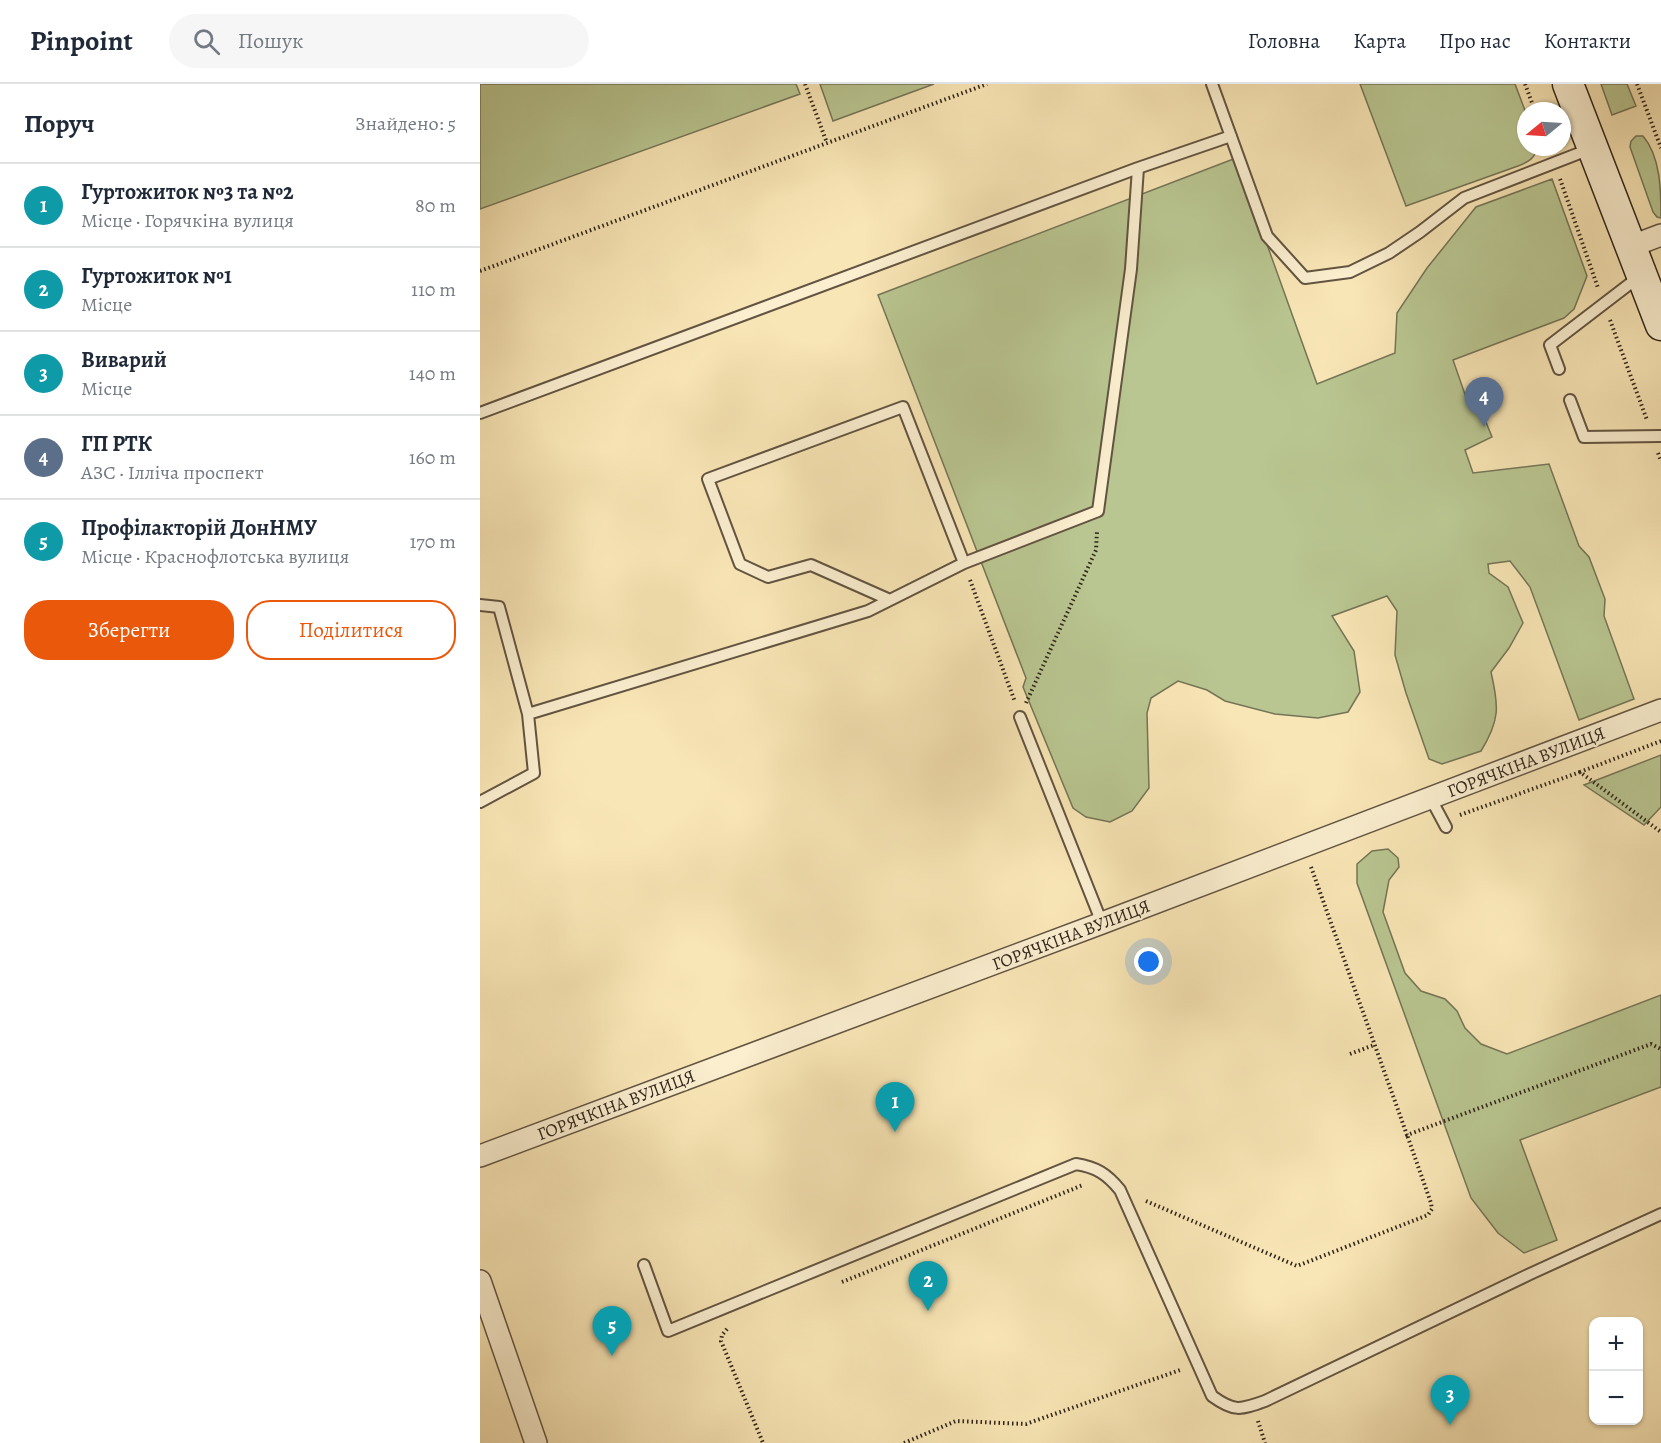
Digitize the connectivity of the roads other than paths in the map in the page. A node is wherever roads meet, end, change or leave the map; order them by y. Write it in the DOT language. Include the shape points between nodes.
graph roads {
  1 [pos="1212,84"];
  2 [pos="1568,84"];
  3 [pos="1231,136"];
  4 [pos="1593,148"];
  5 [pos="1138,168"];
  6 [pos="1661,235"];
  7 [pos="1632,246"];
  8 [pos="1643,274"];
  9 [pos="1661,325"];
  10 [pos="1559,369"];
  11 [pos="1570,400"];
  12 [pos="480,413"];
  13 [pos="1661,436"];
  14 [pos="964,564"];
  15 [pos="891,600"];
  16 [pos="480,605"];
  17 [pos="1661,710"];
  18 [pos="528,714"];
  19 [pos="1020,717"];
  20 [pos="1431,799"];
  21 [pos="480,802"];
  22 [pos="1446,827"];
  23 [pos="1102,923"];
  24 [pos="480,1156"];
  25 [pos="1661,1214"];
  26 [pos="644,1265"];
  27 [pos="480,1281"];
  28 [pos="536,1443"];
  1 -- 3 [label="lane"];
  2 -- 4 [label="main road"];
  3 -- 4 [label="lane" via="1267,236 1305,278 1350,272 1389,253 1464,198"];
  3 -- 5 [label="lane"];
  4 -- 7 [label="main road"];
  5 -- 12 [label="lane"];
  5 -- 14 [label="lane" via="1131,269 1098,511"];
  6 -- 7 [label="street"];
  7 -- 8 [label="main road"];
  8 -- 9 [label="main road"];
  8 -- 10 [label="lane" via="1550,345"];
  11 -- 13 [label="lane" via="1584,437"];
  14 -- 15 [label="lane"];
  14 -- 15 [label="lane" via="903,407 708,479 740,564 768,577 811,565"];
  15 -- 18 [label="lane" via="868,612"];
  16 -- 18 [label="lane" via="499,607"];
  17 -- 20 [label="street, ГОРЯЧКІНА ВУЛИЦЯ"];
  18 -- 21 [label="lane" via="534,773"];
  19 -- 23 [label="lane"];
  20 -- 22 [label="lane"];
  20 -- 23 [label="street, ГОРЯЧКІНА ВУЛИЦЯ"];
  23 -- 24 [label="street, ГОРЯЧКІНА ВУЛИЦЯ"];
  25 -- 26 [label="lane" via="1241,1409 1225,1406 1212,1396 1120,1190 1110,1177 1088,1166 1076,1164 668,1331"];
  27 -- 28 [label="street"];
}
